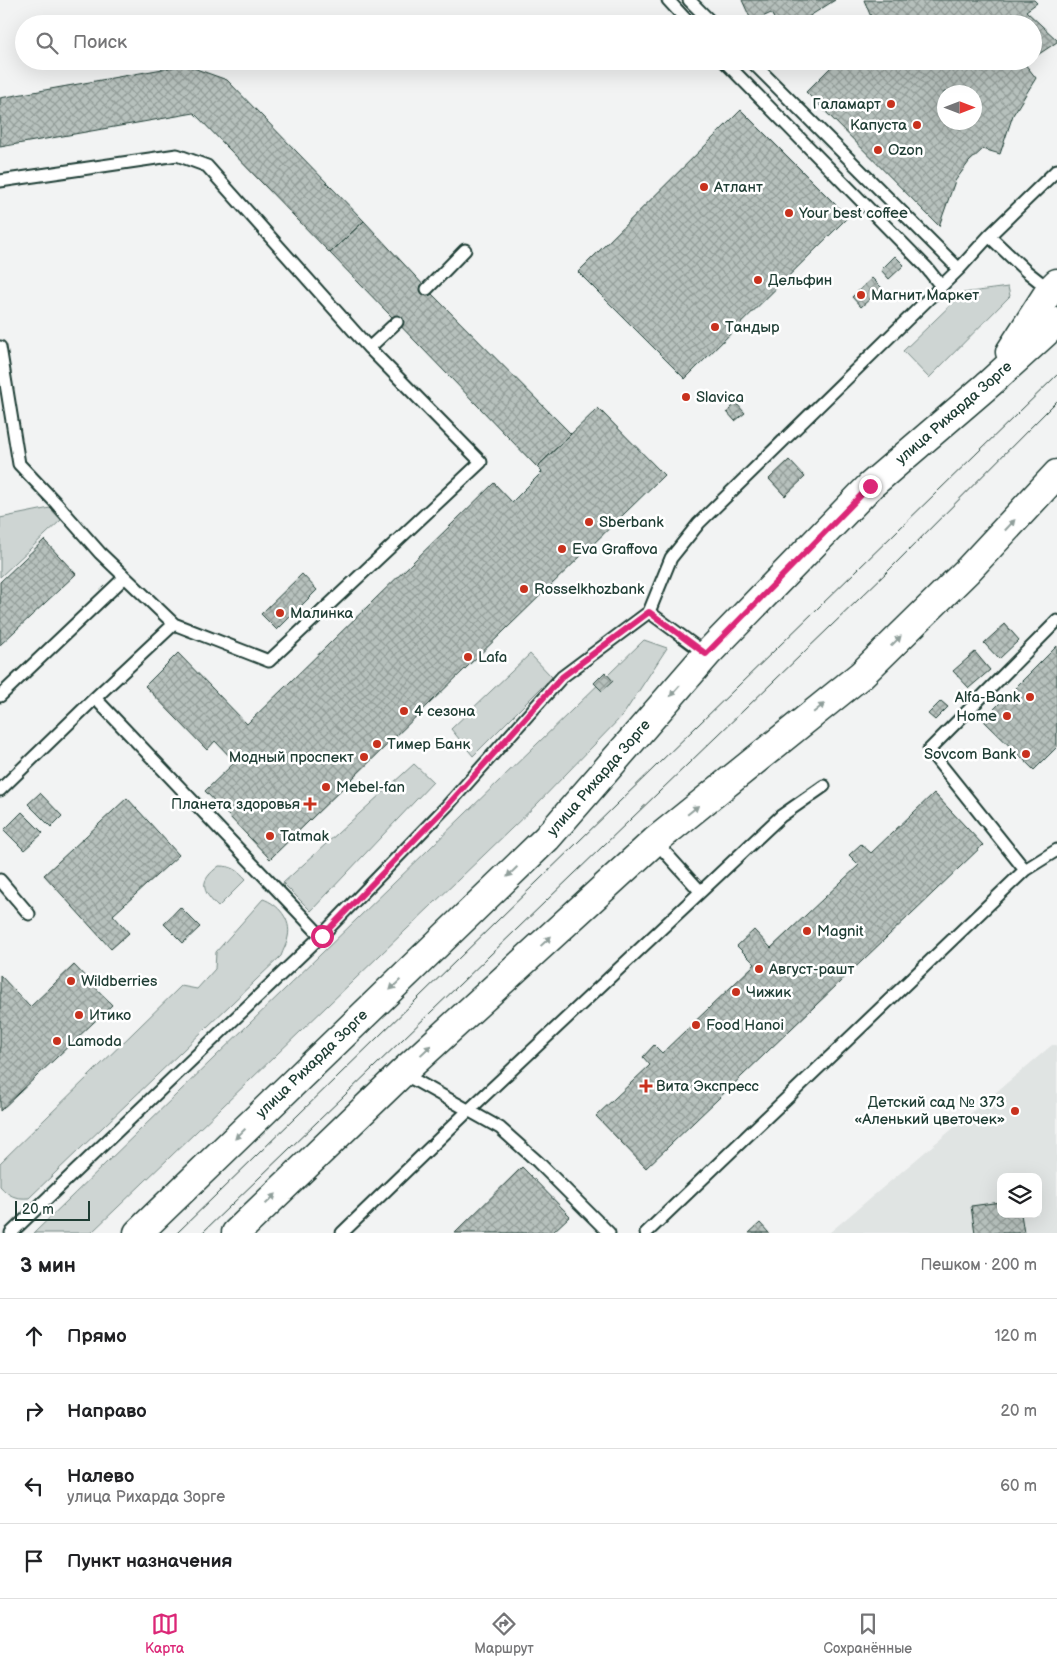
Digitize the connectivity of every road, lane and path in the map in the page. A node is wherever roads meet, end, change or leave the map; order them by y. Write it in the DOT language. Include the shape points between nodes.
graph roads {
  1 [pos="668,0"];
  2 [pos="689,0"];
  3 [pos="682,15"];
  4 [pos="704,15"];
  5 [pos="733,70"];
  6 [pos="760,70"];
  7 [pos="1057,170"];
  8 [pos="0,181"];
  9 [pos="989,236"];
  10 [pos="466,250"];
  11 [pos="959,269"];
  12 [pos="941,286"];
  13 [pos="1053,287"];
  14 [pos="427,290"];
  15 [pos="397,322"];
  16 [pos="1057,322"];
  17 [pos="0,347"];
  18 [pos="369,348"];
  19 [pos="990,383"];
  20 [pos="1057,474"];
  21 [pos="125,577"];
  22 [pos="649,612"];
  23 [pos="1057,621"];
  24 [pos="174,624"];
  25 [pos="706,654"];
  26 [pos="0,696"];
  27 [pos="95,698"];
  28 [pos="824,786"];
  29 [pos="0,790"];
  30 [pos="655,841"];
  31 [pos="1057,850"];
  32 [pos="1025,870"];
  33 [pos="0,880"];
  34 [pos="700,891"];
  35 [pos="29,914"];
  36 [pos="322,936"];
  37 [pos="402,1072"];
  38 [pos="469,1110"];
  39 [pos="11,1233"];
  40 [pos="138,1233"];
  41 [pos="236,1233"];
  42 [pos="342,1233"];
  43 [pos="609,1233"];
  44 [pos="646,1233"];
  1 -- 3 [label="lane"];
  2 -- 4 [label="lane"];
  5 -- 12 [label="lane" via="926,266"];
  6 -- 11 [label="lane"];
  7 -- 9 [label="lane"];
  8 -- 18 [label="lane" via="177,155 207,166"];
  9 -- 11 [label="lane"];
  9 -- 13 [label="lane" via="1026,271"];
  10 -- 14 [label="lane"];
  11 -- 12 [label="lane"];
  12 -- 22 [label="lane" via="699,522 671,558"];
  13 -- 19 [label="main road"];
  15 -- 18 [label="lane"];
  16 -- 19 [label="main road, улица Рихарда Зорге"];
  17 -- 21 [label="lane" via="19,464"];
  18 -- 24 [label="lane" via="481,462 269,661"];
  19 -- 25 [label="main road, улица Рихарда Зорге" via="870,486"];
  30 -- 20 [label="main road, one-way" via="861,675 967,571"];
  21 -- 24 [label="lane"];
  21 -- 26 [label="lane"];
  22 -- 25 [label="lane"];
  22 -- 36 [label="lane" via="562,677 447,806"];
  23 -- 32 [label="lane" via="929,750"];
  24 -- 27 [label="lane"];
  25 -- 40 [label="main road, улица Рихарда Зорге, one-way" via="547,838"];
  27 -- 29 [label="lane"];
  27 -- 36 [label="lane"];
  28 -- 34 [label="lane" via="781,816"];
  30 -- 34 [label="lane"];
  37 -- 30 [label="main road, one-way"];
  31 -- 32 [label="lane"];
  32 -- 44 [label="lane"];
  33 -- 35 [label="lane"];
  34 -- 38 [label="lane"];
  36 -- 39 [label="lane"];
  37 -- 38 [label="lane"];
  41 -- 37 [label="main road, one-way"];
  38 -- 42 [label="lane"];
  38 -- 43 [label="lane" via="500,1128"];
}
